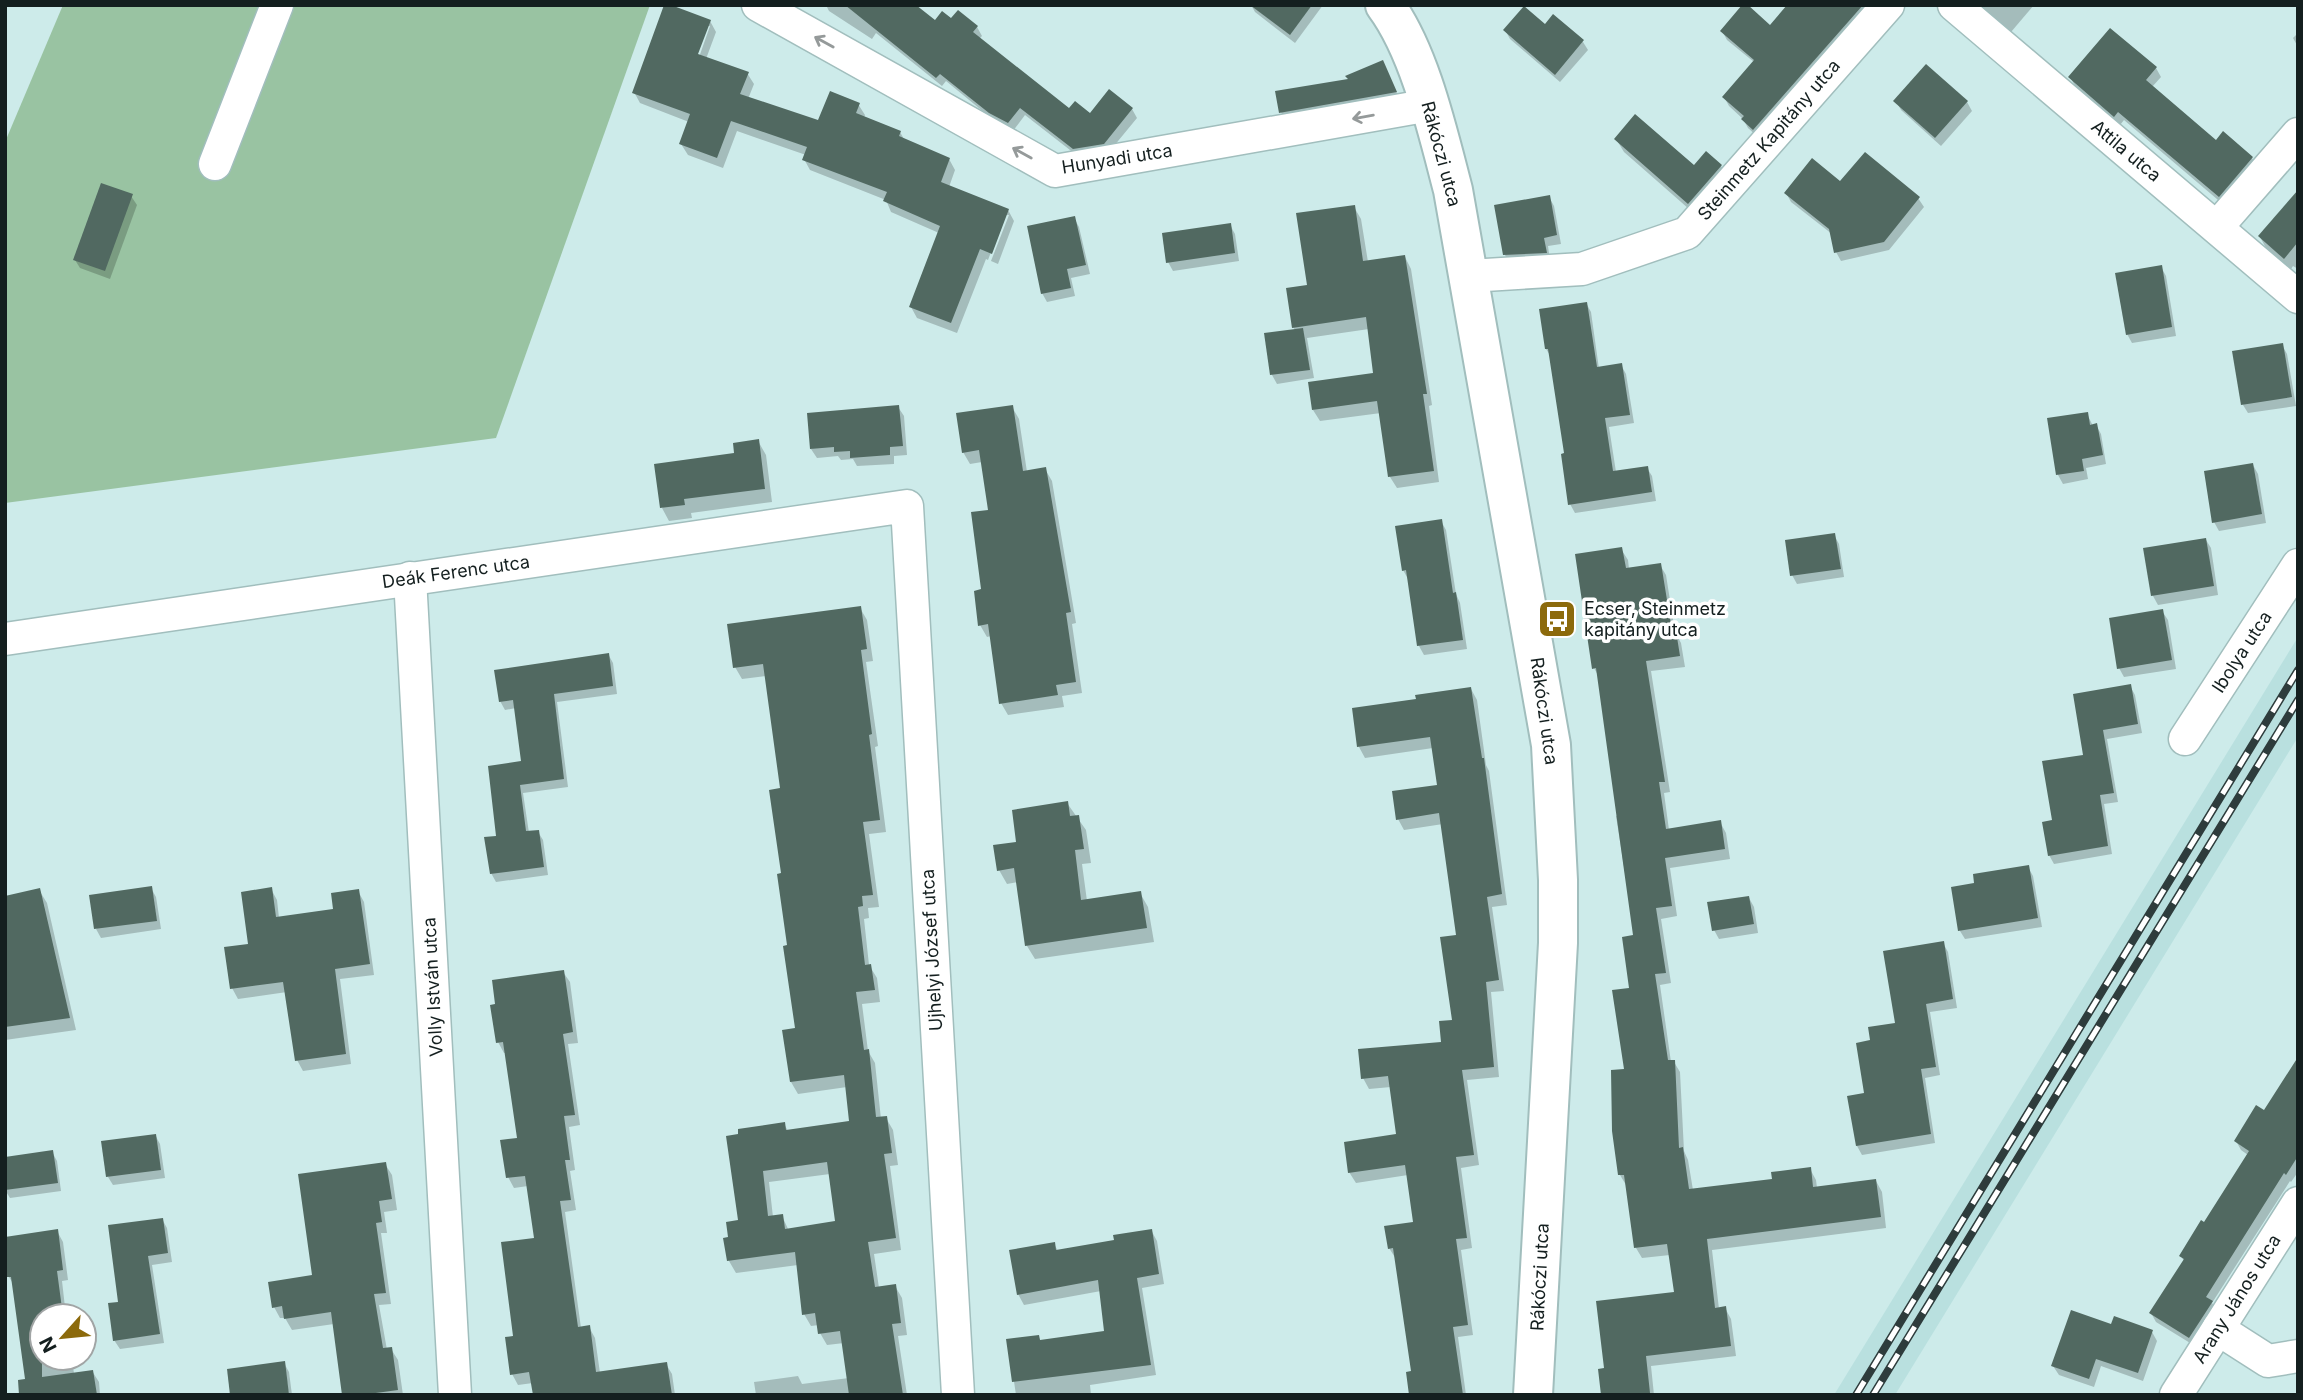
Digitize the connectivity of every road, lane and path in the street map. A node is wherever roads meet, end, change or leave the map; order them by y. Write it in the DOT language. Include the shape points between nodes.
graph roads {
  1 [pos="277,5"];
  2 [pos="758,5"];
  3 [pos="1385,5"];
  4 [pos="1888,5"];
  5 [pos="1954,5"];
  6 [pos="1430,105"];
  7 [pos="2298,134"];
  8 [pos="215,164"];
  9 [pos="2217,227"];
  10 [pos="1469,276"];
  11 [pos="2298,297"];
  12 [pos="907,506"];
  13 [pos="2298,565"];
  14 [pos="410,579"];
  15 [pos="5,639"];
  16 [pos="2185,739"];
  17 [pos="2298,1203"];
  18 [pos="2218,1329"];
  19 [pos="2298,1356"];
  20 [pos="455,1395"];
  21 [pos="958,1395"];
  22 [pos="1533,1395"];
  23 [pos="2176,1395"];
  1 -- 8 [label="street"];
  6 -- 2 [label="street, Hunyadi utca, one-way" via="1055,171"];
  3 -- 6 [label="main road, Rákóczi utca" via="1406,41"];
  4 -- 10 [label="street, Steinmetz Kapitány utca" via="1687,233 1582,270"];
  5 -- 9 [label="street, Attila utca"];
  6 -- 10 [label="main road, Rákóczi utca" via="1453,190"];
  7 -- 9 [label="street"];
  9 -- 11 [label="street, Attila utca"];
  10 -- 22 [label="main road, Rákóczi utca" via="1541,683 1556,808 1558,943"];
  12 -- 14 [label="street, Deák Ferenc utca"];
  12 -- 21 [label="street, Ujhelyi József utca"];
  13 -- 16 [label="street, Ibolya utca"];
  14 -- 15 [label="street, Deák Ferenc utca"];
  14 -- 20 [label="street, Volly István utca"];
  17 -- 18 [label="street, Arany János utca"];
  18 -- 19 [label="street" via="2268,1361"];
  18 -- 23 [label="street, Arany János utca"];
}
